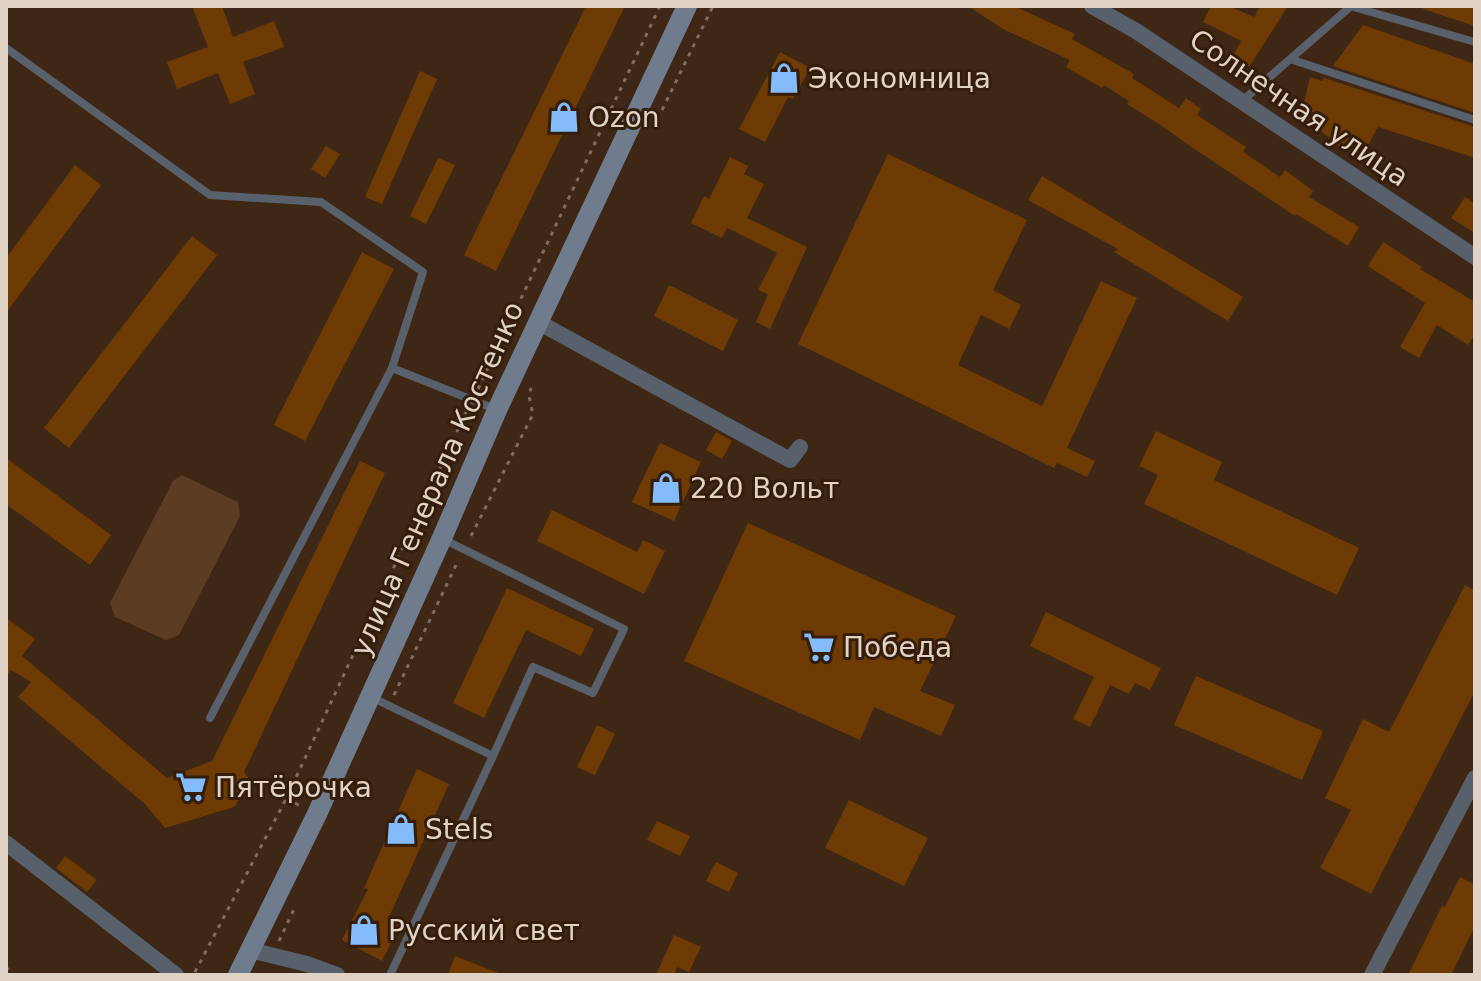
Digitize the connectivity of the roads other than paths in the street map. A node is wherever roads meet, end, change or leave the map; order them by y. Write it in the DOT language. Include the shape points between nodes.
graph roads {
  1 [pos="687,6"];
  2 [pos="1092,6"];
  3 [pos="1350,6"];
  4 [pos="1475,42"];
  5 [pos="6,48"];
  6 [pos="1290,59"];
  7 [pos="1242,101"];
  8 [pos="1475,120"];
  9 [pos="1475,257"];
  10 [pos="538,322"];
  11 [pos="392,368"];
  12 [pos="497,410"];
  13 [pos="800,447"];
  14 [pos="442,538"];
  15 [pos="380,702"];
  16 [pos="210,718"];
  17 [pos="493,756"];
  18 [pos="1475,778"];
  19 [pos="6,843"];
  20 [pos="250,950"];
  21 [pos="176,975"];
  22 [pos="238,975"];
  23 [pos="337,975"];
  24 [pos="390,975"];
  25 [pos="1372,975"];
  1 -- 10 [label="main road, улица Генерала Костенко"];
  2 -- 7 [label="street, Солнечная улица"];
  3 -- 4 [label="lane"];
  3 -- 6 [label="lane"];
  5 -- 11 [label="lane" via="210,195 321,202 423,272"];
  6 -- 7 [label="lane"];
  6 -- 8 [label="lane"];
  7 -- 9 [label="street, Солнечная улица"];
  10 -- 12 [label="main road, улица Генерала Костенко"];
  10 -- 13 [label="street" via="790,460"];
  11 -- 12 [label="lane"];
  11 -- 16 [label="lane"];
  12 -- 14 [label="main road, улица Генерала Костенко"];
  14 -- 15 [label="main road, улица Генерала Костенко"];
  14 -- 17 [label="lane" via="624,629 593,693 533,667"];
  15 -- 17 [label="lane"];
  15 -- 20 [label="main road, улица Генерала Костенко"];
  17 -- 24 [label="lane"];
  18 -- 25 [label="street"];
  19 -- 21 [label="street"];
  20 -- 22 [label="main road, улица Генерала Костенко"];
  20 -- 23 [label="street"];
}
